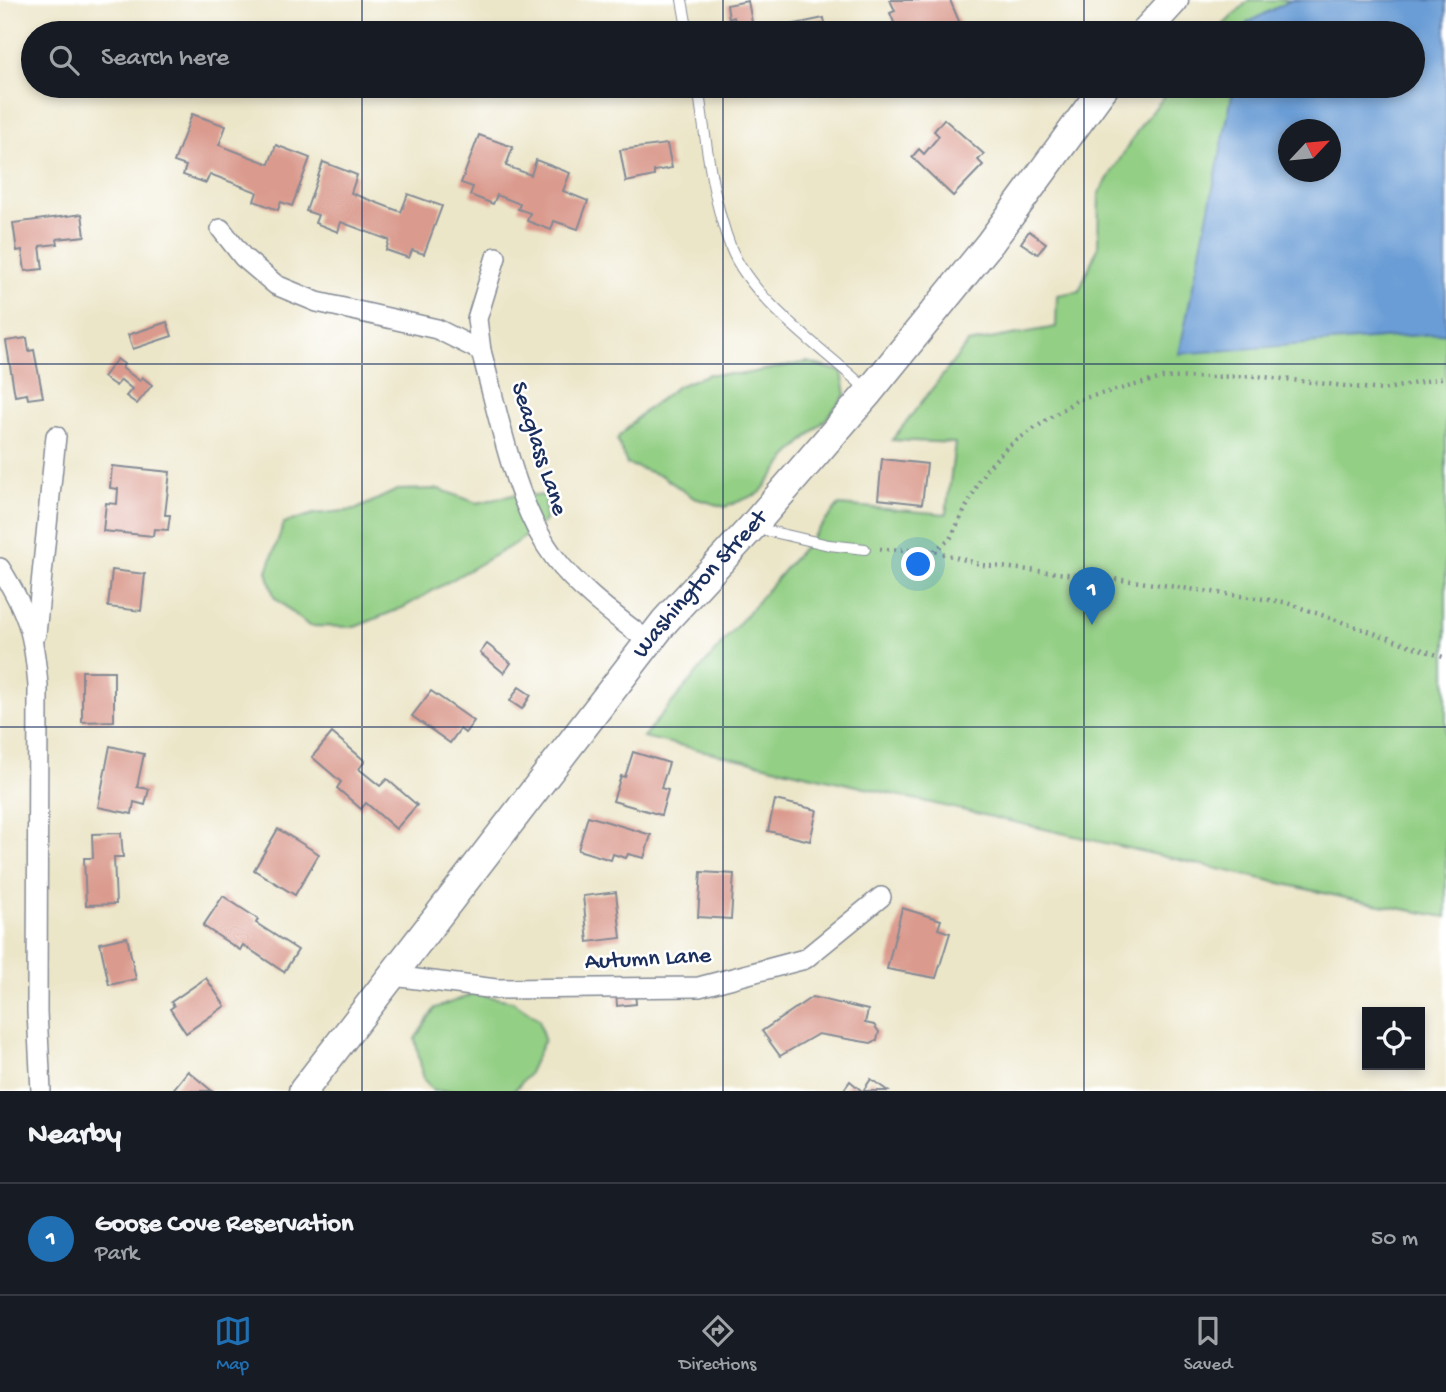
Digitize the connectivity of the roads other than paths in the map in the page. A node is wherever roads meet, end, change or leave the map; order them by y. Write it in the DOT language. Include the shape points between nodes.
graph roads {
  1 [pos="682,0"];
  2 [pos="1174,0"];
  3 [pos="686,21"];
  4 [pos="1155,21"];
  5 [pos="700,98"];
  6 [pos="1096,98"];
  7 [pos="220,229"];
  8 [pos="496,257"];
  9 [pos="481,351"];
  10 [pos="869,392"];
  11 [pos="56,436"];
  12 [pos="752,527"];
  13 [pos="865,549"];
  14 [pos="0,568"];
  15 [pos="649,642"];
  16 [pos="35,646"];
  17 [pos="881,897"];
  18 [pos="393,976"];
  19 [pos="41,1091"];
  20 [pos="303,1091"];
  1 -- 3 [label="lane"];
  2 -- 4 [label="main road"];
  5 -- 10 [label="lane" via="710,172 731,249 758,290"];
  6 -- 10 [label="main road, Washington Street" via="989,243"];
  7 -- 9 [label="street" via="243,257 276,285 317,302 437,329"];
  8 -- 9 [label="street, Seaglass Lane" via="477,319"];
  9 -- 15 [label="street, Seaglass Lane" via="532,519 554,557"];
  10 -- 12 [label="main road, Washington Street"];
  11 -- 16 [label="street"];
  12 -- 13 [label="lane"];
  12 -- 15 [label="main road, Washington Street"];
  14 -- 16 [label="street" via="23,606"];
  15 -- 18 [label="main road, Washington Street"];
  16 -- 19 [label="street"];
  17 -- 18 [label="street, Autumn Lane" via="805,959 699,987 496,989"];
  18 -- 20 [label="main road, Washington Street"];
}
